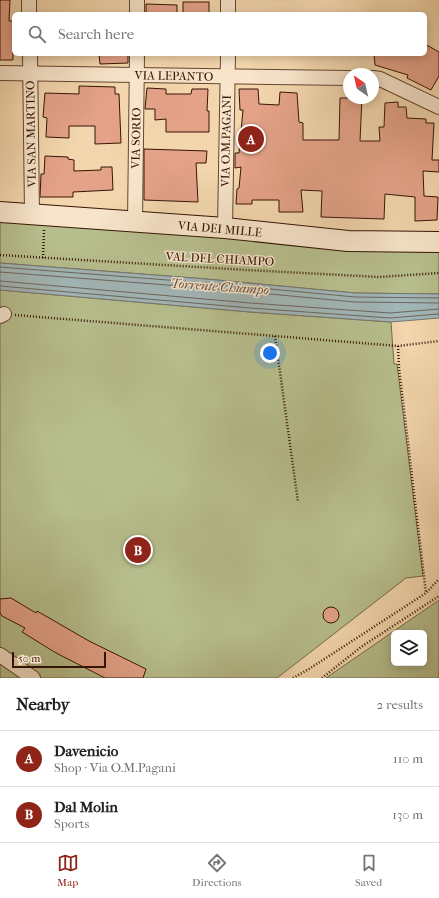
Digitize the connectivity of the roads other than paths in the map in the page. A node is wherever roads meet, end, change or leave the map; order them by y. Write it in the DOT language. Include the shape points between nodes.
graph roads {
  1 [pos="29,0"];
  2 [pos="137,0"];
  3 [pos="228,0"];
  4 [pos="29,12"];
  5 [pos="137,12"];
  6 [pos="228,12"];
  7 [pos="30,56"];
  8 [pos="137,56"];
  9 [pos="228,56"];
  10 [pos="0,73"];
  11 [pos="31,73"];
  12 [pos="137,76"];
  13 [pos="227,77"];
  14 [pos="343,78"];
  15 [pos="379,78"];
  16 [pos="439,107"];
  17 [pos="0,212"];
  18 [pos="32,214"];
  19 [pos="135,222"];
  20 [pos="225,228"];
  21 [pos="439,242"];
  22 [pos="0,654"];
  23 [pos="34,678"];
  1 -- 4 [label="street"];
  2 -- 5 [label="street"];
  3 -- 6 [label="street"];
  7 -- 11 [label="street, VIA SAN MARTINO"];
  8 -- 12 [label="street, VIA SORIO"];
  9 -- 13 [label="street, VIA O.M.PAGANI"];
  10 -- 11 [label="street, VIA LEPANTO"];
  11 -- 12 [label="street, VIA LEPANTO"];
  11 -- 18 [label="street, VIA SAN MARTINO"];
  12 -- 13 [label="street, VIA LEPANTO"];
  12 -- 19 [label="street, VIA SORIO"];
  13 -- 14 [label="street, VIA LEPANTO"];
  13 -- 20 [label="street, VIA O.M.PAGANI"];
  15 -- 16 [label="street"];
  17 -- 18 [label="main road, VIA DEI MILLE"];
  18 -- 19 [label="main road, VIA DEI MILLE"];
  19 -- 20 [label="main road, VIA DEI MILLE"];
  20 -- 21 [label="main road, VIA DEI MILLE" via="348,241"];
  22 -- 23 [label="street"];
}
